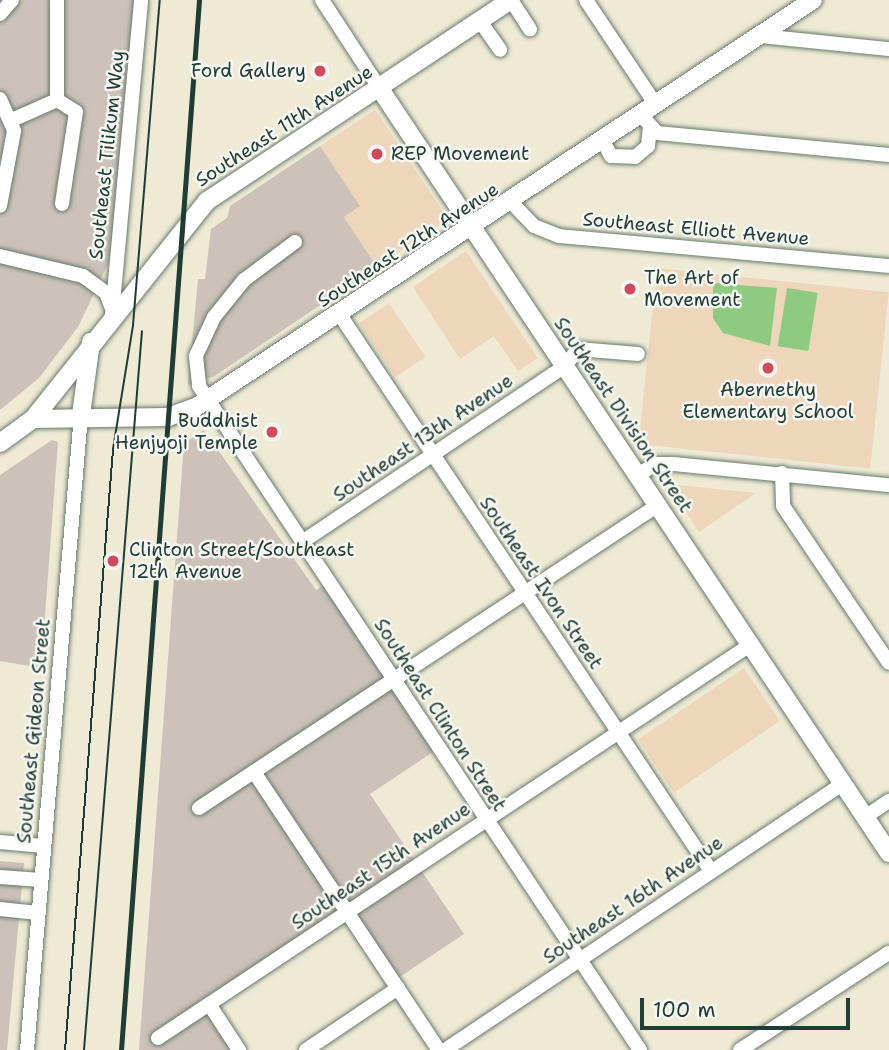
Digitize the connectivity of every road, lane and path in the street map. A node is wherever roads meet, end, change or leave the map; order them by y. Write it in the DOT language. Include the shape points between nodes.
graph roads {
  1 [pos="12,0"];
  2 [pos="57,0"];
  3 [pos="141,0"];
  4 [pos="322,0"];
  5 [pos="511,0"];
  6 [pos="586,0"];
  7 [pos="813,0"];
  8 [pos="790,6"];
  9 [pos="0,14"];
  10 [pos="480,21"];
  11 [pos="530,29"];
  12 [pos="760,36"];
  13 [pos="889,49"];
  14 [pos="500,50"];
  15 [pos="380,89"];
  16 [pos="0,99"];
  17 [pos="57,100"];
  18 [pos="649,116"];
  19 [pos="12,120"];
  20 [pos="603,141"];
  21 [pos="889,155"];
  22 [pos="511,202"];
  23 [pos="62,204"];
  24 [pos="0,206"];
  25 [pos="472,228"];
  26 [pos="295,242"];
  27 [pos="0,256"];
  28 [pos="889,266"];
  29 [pos="112,314"];
  30 [pos="340,315"];
  31 [pos="91,340"];
  32 [pos="638,354"];
  33 [pos="565,366"];
  34 [pos="208,400"];
  35 [pos="81,415"];
  36 [pos="33,419"];
  37 [pos="0,443"];
  38 [pos="432,454"];
  39 [pos="782,473"];
  40 [pos="637,475"];
  41 [pos="889,485"];
  42 [pos="658,505"];
  43 [pos="302,542"];
  44 [pos="525,593"];
  45 [pos="750,645"];
  46 [pos="889,663"];
  47 [pos="394,680"];
  48 [pos="618,733"];
  49 [pos="254,772"];
  50 [pos="843,784"];
  51 [pos="889,801"];
  52 [pos="199,808"];
  53 [pos="865,817"];
  54 [pos="486,820"];
  55 [pos="0,842"];
  56 [pos="43,846"];
  57 [pos="889,853"];
  58 [pos="711,871"];
  59 [pos="0,877"];
  60 [pos="41,880"];
  61 [pos="0,909"];
  62 [pos="347,912"];
  63 [pos="38,913"];
  64 [pos="889,953"];
  65 [pos="579,960"];
  66 [pos="398,988"];
  67 [pos="209,1004"];
  68 [pos="158,1038"];
  69 [pos="27,1050"];
  70 [pos="239,1050"];
  71 [pos="306,1050"];
  72 [pos="439,1050"];
  73 [pos="445,1050"];
  74 [pos="640,1050"];
  75 [pos="740,1050"];
  1 -- 9 [label="street"];
  2 -- 17 [label="street"];
  3 -- 29 [label="street, Southeast Tilikum Way"];
  4 -- 15 [label="street, Southeast Division Street"];
  5 -- 10 [label="main road, Southeast 11th Avenue"];
  5 -- 11 [label="street"];
  6 -- 18 [label="street"];
  7 -- 8 [label="main road, Southeast 12th Avenue"];
  8 -- 12 [label="main road, Southeast 12th Avenue"];
  10 -- 14 [label="street"];
  10 -- 15 [label="main road, Southeast 11th Avenue"];
  12 -- 13 [label="street"];
  12 -- 18 [label="main road, Southeast 12th Avenue"];
  15 -- 25 [label="main road, Southeast Division Street"];
  15 -- 29 [label="main road, Southeast 11th Avenue" via="207,201"];
  16 -- 19 [label="street"];
  17 -- 19 [label="street"];
  17 -- 23 [label="street" via="76,112"];
  18 -- 20 [label="main road, Southeast 12th Avenue"];
  18 -- 20 [label="street" via="648,146 635,157 611,156"];
  18 -- 21 [label="street"];
  19 -- 24 [label="street"];
  20 -- 22 [label="main road, Southeast 12th Avenue"];
  22 -- 25 [label="main road, Southeast 12th Avenue"];
  22 -- 28 [label="street, Southeast Elliott Avenue" via="534,226 559,236"];
  25 -- 30 [label="main road, Southeast 12th Avenue"];
  25 -- 33 [label="main road, Southeast Division Street"];
  26 -- 34 [label="street, Southeast Clinton Street" via="244,280 214,317 196,356 198,386"];
  27 -- 29 [label="street" via="89,279 106,293"];
  29 -- 31 [label="main road, Southeast 11th Avenue"];
  30 -- 34 [label="main road, Southeast 12th Avenue"];
  30 -- 38 [label="street, Southeast Ivon Street"];
  31 -- 35 [label="main road"];
  31 -- 36 [label="main road, Southeast 11th Avenue"];
  32 -- 33 [label="street, Southeast 13th Avenue" via="578,349"];
  33 -- 38 [label="street, Southeast 13th Avenue"];
  33 -- 40 [label="main road, Southeast Division Street"];
  34 -- 35 [label="main road, Southeast 12th Avenue" via="167,416"];
  34 -- 43 [label="street, Southeast Clinton Street"];
  35 -- 36 [label="main road, Southeast 12th Avenue"];
  35 -- 56 [label="street, Southeast Gideon Street"];
  36 -- 37 [label="main road"];
  38 -- 43 [label="street, Southeast 13th Avenue"];
  38 -- 44 [label="street, Southeast Ivon Street"];
  39 -- 40 [label="street" via="662,464"];
  39 -- 41 [label="street"];
  39 -- 46 [label="street" via="783,506"];
  40 -- 42 [label="main road, Southeast Division Street"];
  42 -- 44 [label="street"];
  42 -- 45 [label="main road, Southeast Division Street"];
  43 -- 47 [label="street, Southeast Clinton Street"];
  44 -- 47 [label="street"];
  44 -- 48 [label="street, Southeast Ivon Street"];
  45 -- 48 [label="street, Southeast 15th Avenue"];
  45 -- 50 [label="main road, Southeast Division Street"];
  47 -- 49 [label="street"];
  47 -- 54 [label="street, Southeast Clinton Street"];
  48 -- 54 [label="street, Southeast 15th Avenue"];
  48 -- 58 [label="street, Southeast Ivon Street"];
  49 -- 52 [label="street"];
  49 -- 62 [label="street"];
  50 -- 53 [label="main road, Southeast Division Street"];
  50 -- 58 [label="street, Southeast 16th Avenue"];
  51 -- 53 [label="street"];
  53 -- 57 [label="main road, Southeast Division Street"];
  54 -- 62 [label="street, Southeast 15th Avenue"];
  54 -- 65 [label="street, Southeast Clinton Street"];
  55 -- 56 [label="street"];
  56 -- 60 [label="street, Southeast Gideon Street"];
  58 -- 65 [label="street, Southeast 16th Avenue"];
  59 -- 60 [label="street"];
  60 -- 63 [label="street, Southeast Gideon Street"];
  61 -- 63 [label="street"];
  62 -- 66 [label="street"];
  62 -- 67 [label="street, Southeast 15th Avenue"];
  63 -- 69 [label="street, Southeast Gideon Street"];
  64 -- 75 [label="street"];
  65 -- 73 [label="street, Southeast 16th Avenue"];
  65 -- 74 [label="street, Southeast Clinton Street"];
  66 -- 71 [label="street"];
  66 -- 72 [label="street"];
  67 -- 68 [label="street, Southeast 15th Avenue"];
  67 -- 70 [label="street"];
}
